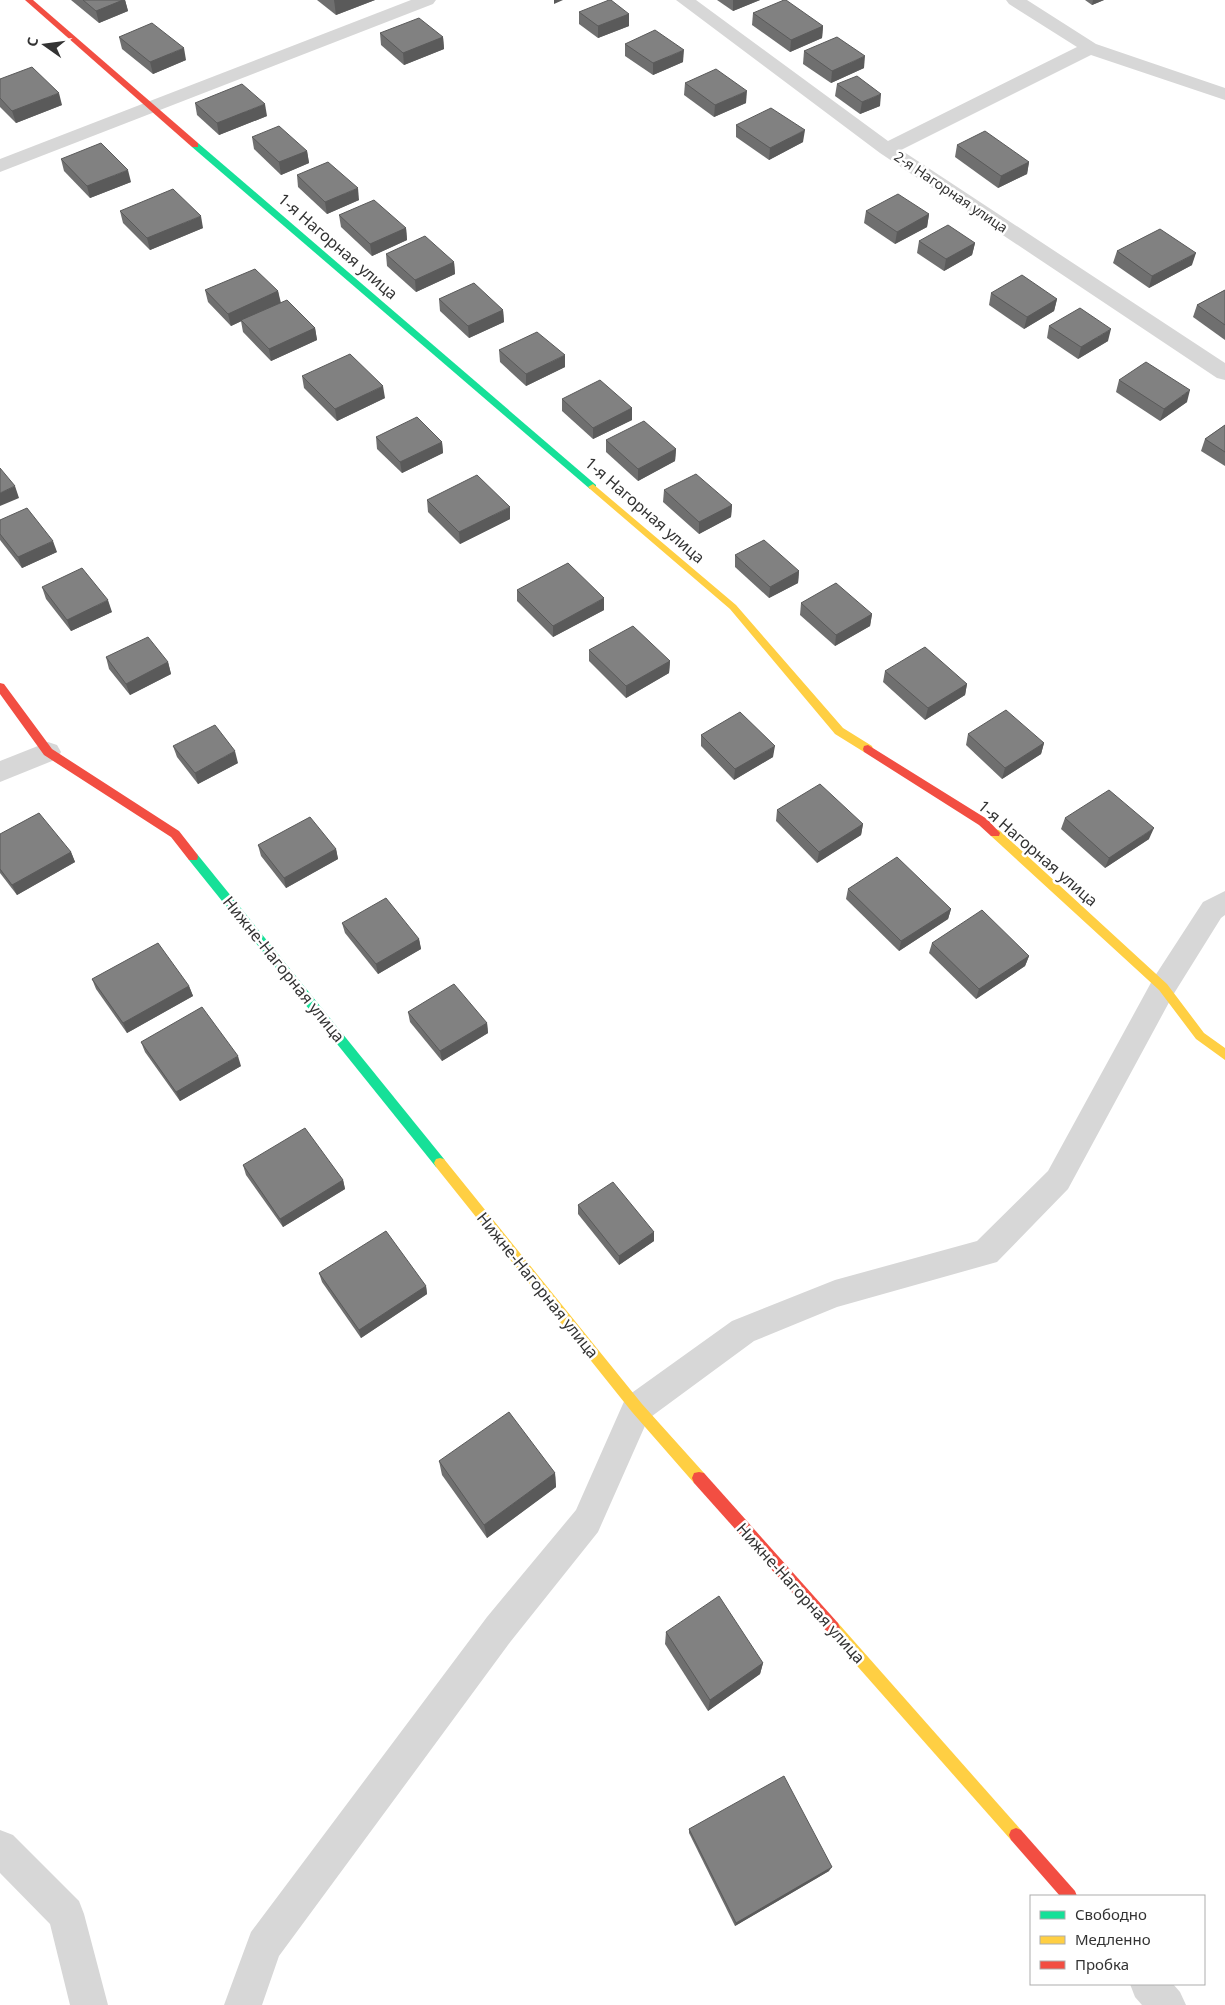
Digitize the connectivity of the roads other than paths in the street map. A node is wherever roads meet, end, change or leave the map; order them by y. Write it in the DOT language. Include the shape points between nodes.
graph roads {
  1 [pos="29,0"];
  2 [pos="427,0"];
  3 [pos="685,0"];
  4 [pos="1015,0"];
  5 [pos="1090,48"];
  6 [pos="1225,94"];
  7 [pos="151,107"];
  8 [pos="887,149"];
  9 [pos="0,166"];
  10 [pos="1225,373"];
  11 [pos="0,687"];
  12 [pos="48,752"];
  13 [pos="0,772"];
  14 [pos="1225,902"];
  15 [pos="1163,987"];
  16 [pos="1225,1055"];
  17 [pos="637,1408"];
  18 [pos="0,1848"];
  19 [pos="1069,1895"];
  20 [pos="1149,1985"];
  21 [pos="89,2005"];
  22 [pos="243,2005"];
  23 [pos="1167,2005"];
  1 -- 7 [label="street, 1-я Нагорная улица"];
  2 -- 7 [label="street"];
  3 -- 8 [label="street, 2-я Нагорная улица"];
  4 -- 5 [label="street"];
  5 -- 6 [label="street"];
  5 -- 8 [label="street"];
  7 -- 9 [label="street"];
  7 -- 15 [label="street, 1-я Нагорная улица" via="733,608 839,730 983,822"];
  8 -- 10 [label="street, 2-я Нагорная улица"];
  11 -- 12 [label="street, Нижне-Нагорная улица"];
  12 -- 13 [label="street"];
  12 -- 17 [label="street, Нижне-Нагорная улица" via="175,834"];
  14 -- 15 [label="street" via="1212,910"];
  15 -- 16 [label="street, 1-я Нагорная улица" via="1200,1036"];
  15 -- 17 [label="street" via="1058,1180 986,1252 835,1294 743,1331"];
  17 -- 19 [label="street, Нижне-Нагорная улица"];
  17 -- 22 [label="street" via="587,1521 499,1629 264,1945"];
  18 -- 21 [label="street" via="66,1914"];
  20 -- 23 [label="street"];
}
